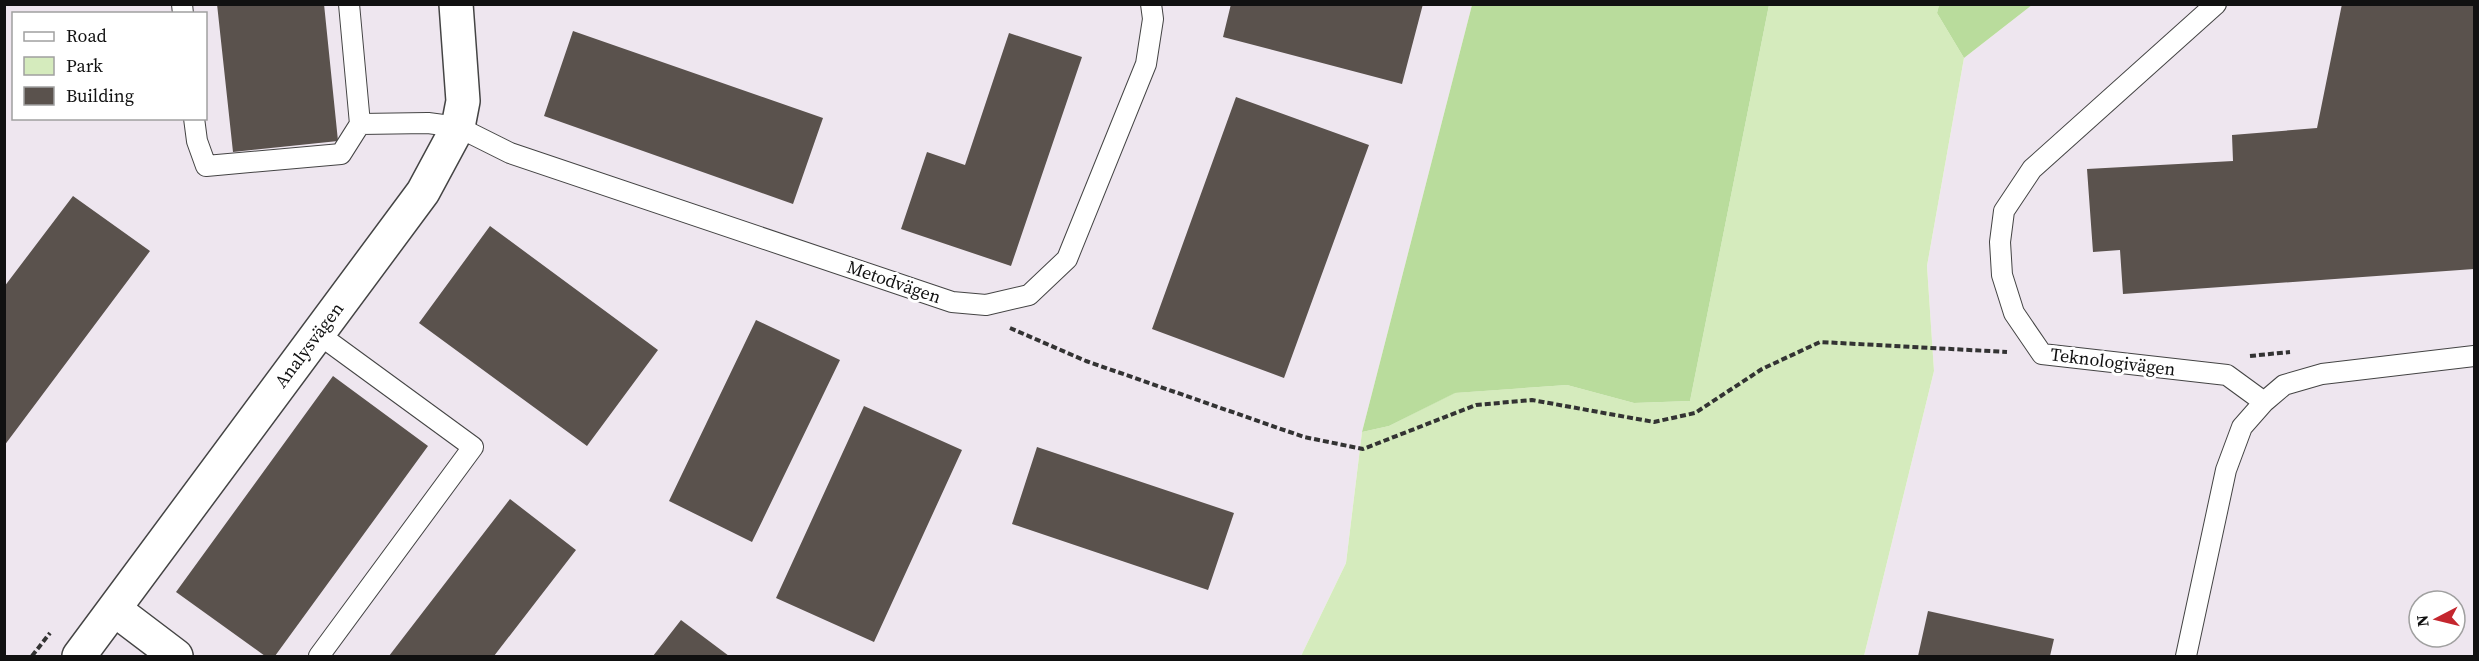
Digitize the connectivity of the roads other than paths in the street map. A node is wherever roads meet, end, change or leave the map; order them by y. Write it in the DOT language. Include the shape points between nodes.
graph roads {
  1 [pos="349,4"];
  2 [pos="456,4"];
  3 [pos="1151,4"];
  4 [pos="2216,4"];
  5 [pos="194,120"];
  6 [pos="360,124"];
  7 [pos="458,127"];
  8 [pos="317,333"];
  9 [pos="2475,356"];
  10 [pos="2264,402"];
  11 [pos="114,609"];
  12 [pos="79,657"];
  13 [pos="176,657"];
  14 [pos="320,657"];
  15 [pos="2186,657"];
  1 -- 6 [label="lane"];
  2 -- 7 [label="street, Analysvägen" via="463,100"];
  3 -- 7 [label="lane, Metodvägen" via="1153,19 1146,64 1067,259 1029,296 986,304 952,302 510,153"];
  4 -- 10 [label="lane, Teknologivägen" via="2032,170 2004,211 2000,242 2002,274 2014,313 2042,354 2227,375"];
  5 -- 6 [label="lane" via="206,166 340,154"];
  6 -- 7 [label="lane, Metodvägen" via="428,123"];
  7 -- 8 [label="street, Analysvägen" via="423,192"];
  8 -- 11 [label="street, Analysvägen"];
  8 -- 14 [label="lane" via="473,447"];
  9 -- 10 [label="lane" via="2322,374 2284,385"];
  10 -- 15 [label="lane" via="2242,427 2226,470"];
  11 -- 12 [label="street, Analysvägen"];
  11 -- 13 [label="street"];
}
